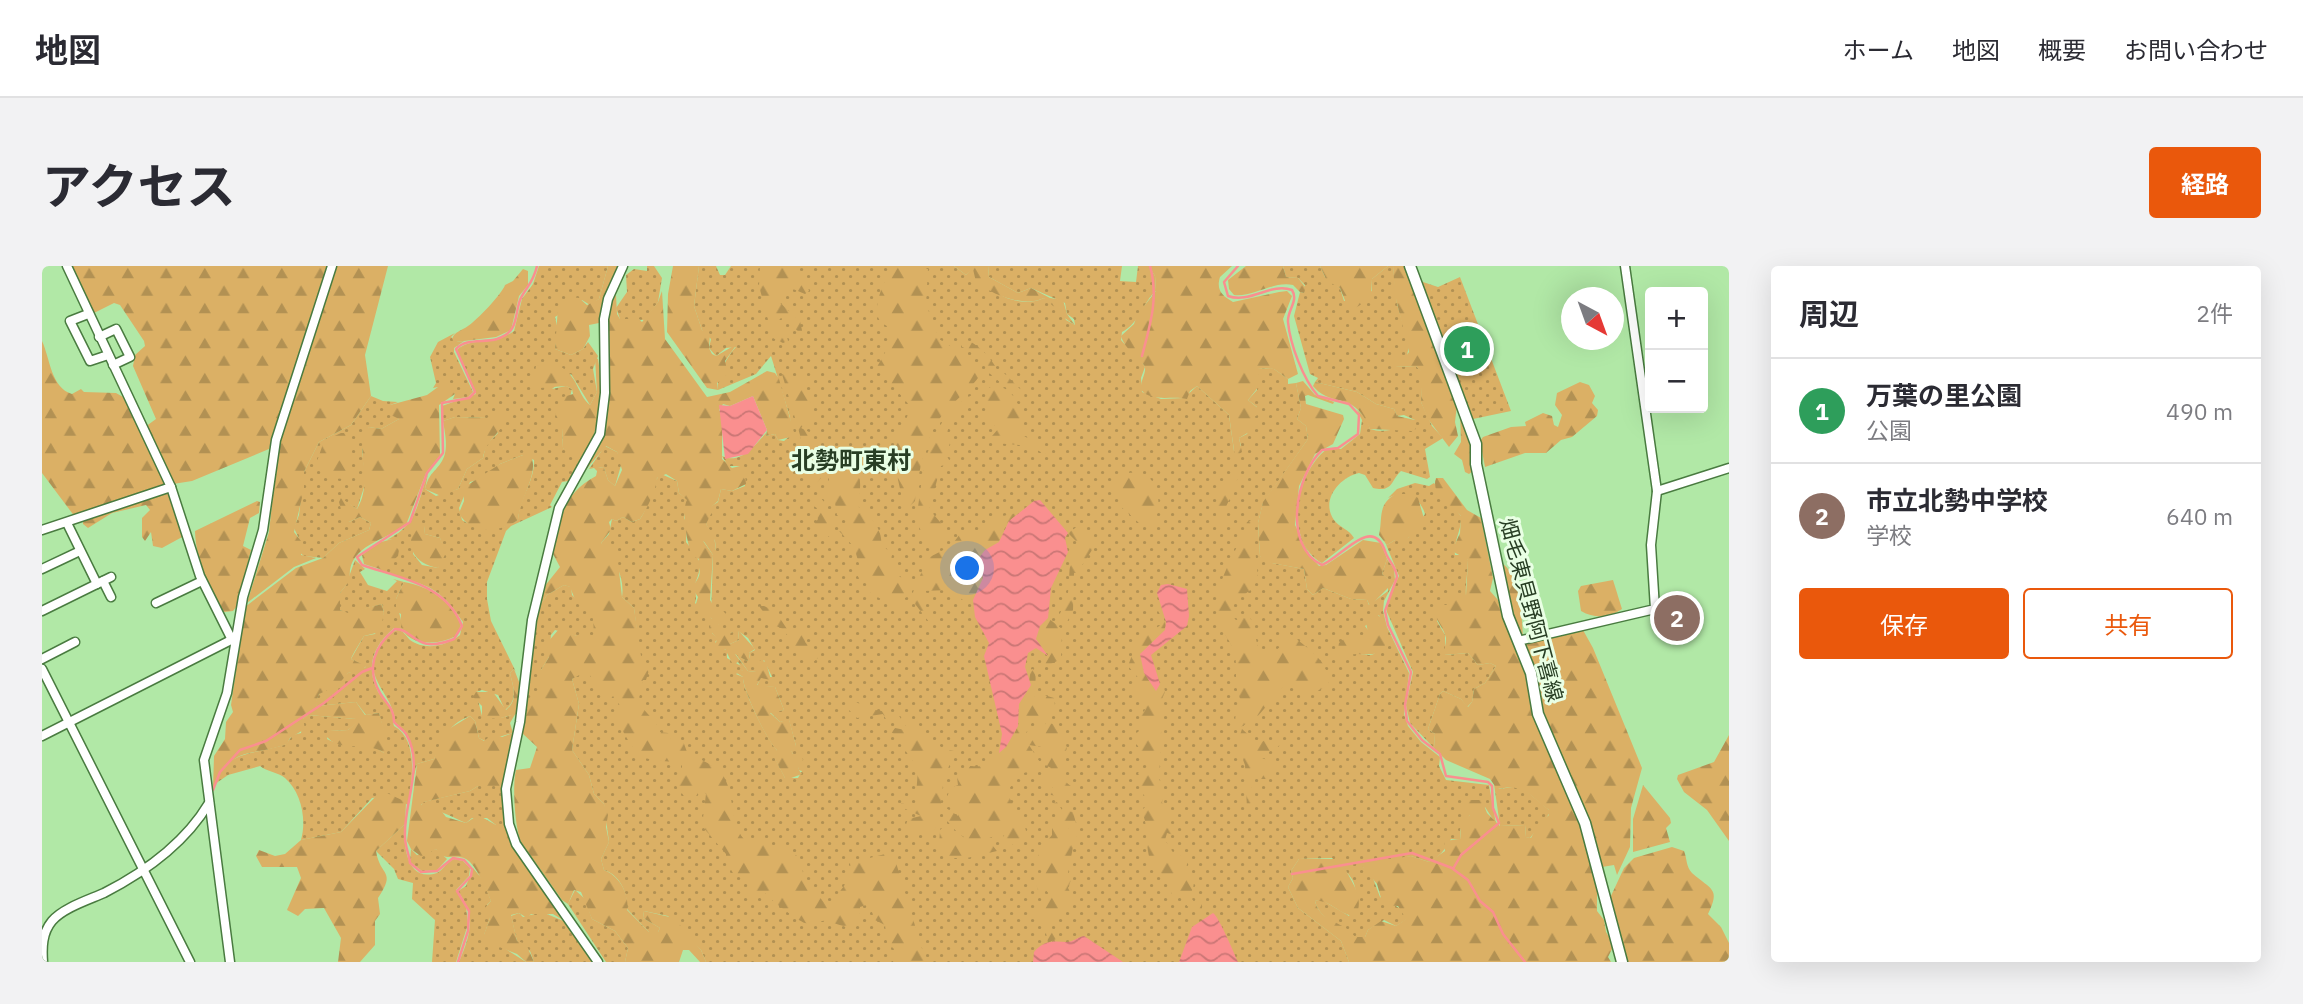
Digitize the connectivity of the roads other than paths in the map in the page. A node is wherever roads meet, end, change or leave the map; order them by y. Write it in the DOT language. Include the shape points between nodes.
graph roads {
  1 [pos="67,266"];
  2 [pos="332,266"];
  3 [pos="623,266"];
  4 [pos="1410,266"];
  5 [pos="1626,266"];
  6 [pos="88,314"];
  7 [pos="99,337"];
  8 [pos="108,355"];
  9 [pos="113,365"];
  10 [pos="1729,468"];
  11 [pos="171,487"];
  12 [pos="1657,491"];
  13 [pos="67,523"];
  14 [pos="42,530"];
  15 [pos="80,551"];
  16 [pos="42,569"];
  17 [pos="104,581"];
  18 [pos="202,581"];
  19 [pos="111,597"];
  20 [pos="156,603"];
  21 [pos="42,611"];
  22 [pos="234,639"];
  23 [pos="1518,641"];
  24 [pos="75,642"];
  25 [pos="42,659"];
  26 [pos="42,669"];
  27 [pos="69,722"];
  28 [pos="42,736"];
  29 [pos="209,803"];
  30 [pos="145,870"];
  31 [pos="43,931"];
  32 [pos="43,962"];
  33 [pos="190,962"];
  34 [pos="230,962"];
  35 [pos="598,962"];
  36 [pos="1622,962"];
  1 -- 6 [label="street"];
  2 -- 22 [label="street" via="276,440 263,530"];
  3 -- 35 [label="street" via="604,319 605,393 600,434 559,508 532,620 520,722 506,789 516,844"];
  4 -- 23 [label="main road, 畑毛東貝野阿下喜線" via="1476,444 1500,582"];
  5 -- 12 [label="street"];
  6 -- 7 [label="street"];
  6 -- 8 [label="street" via="70,321 78,338 90,361"];
  7 -- 8 [label="street"];
  7 -- 9 [label="street" via="116,329 130,357"];
  8 -- 9 [label="street"];
  9 -- 11 [label="street"];
  10 -- 12 [label="street"];
  11 -- 13 [label="street"];
  11 -- 18 [label="street"];
  12 -- 23 [label="street" via="1651,545 1655,608"];
  13 -- 14 [label="street"];
  13 -- 15 [label="street"];
  15 -- 16 [label="street"];
  15 -- 17 [label="street"];
  17 -- 19 [label="street"];
  17 -- 21 [label="street"];
  18 -- 20 [label="street"];
  18 -- 22 [label="street"];
  22 -- 27 [label="street"];
  22 -- 29 [label="street" via="227,693 204,760"];
  23 -- 36 [label="main road, 畑毛東貝野阿下喜線" via="1531,673 1538,714 1585,823"];
  24 -- 25 [label="street"];
  26 -- 27 [label="street"];
  27 -- 28 [label="street"];
  27 -- 30 [label="street"];
  29 -- 30 [label="street" via="177,842"];
  29 -- 34 [label="street"];
  30 -- 31 [label="street" via="55,918"];
  30 -- 33 [label="street"];
  31 -- 32 [label="street"];
}
